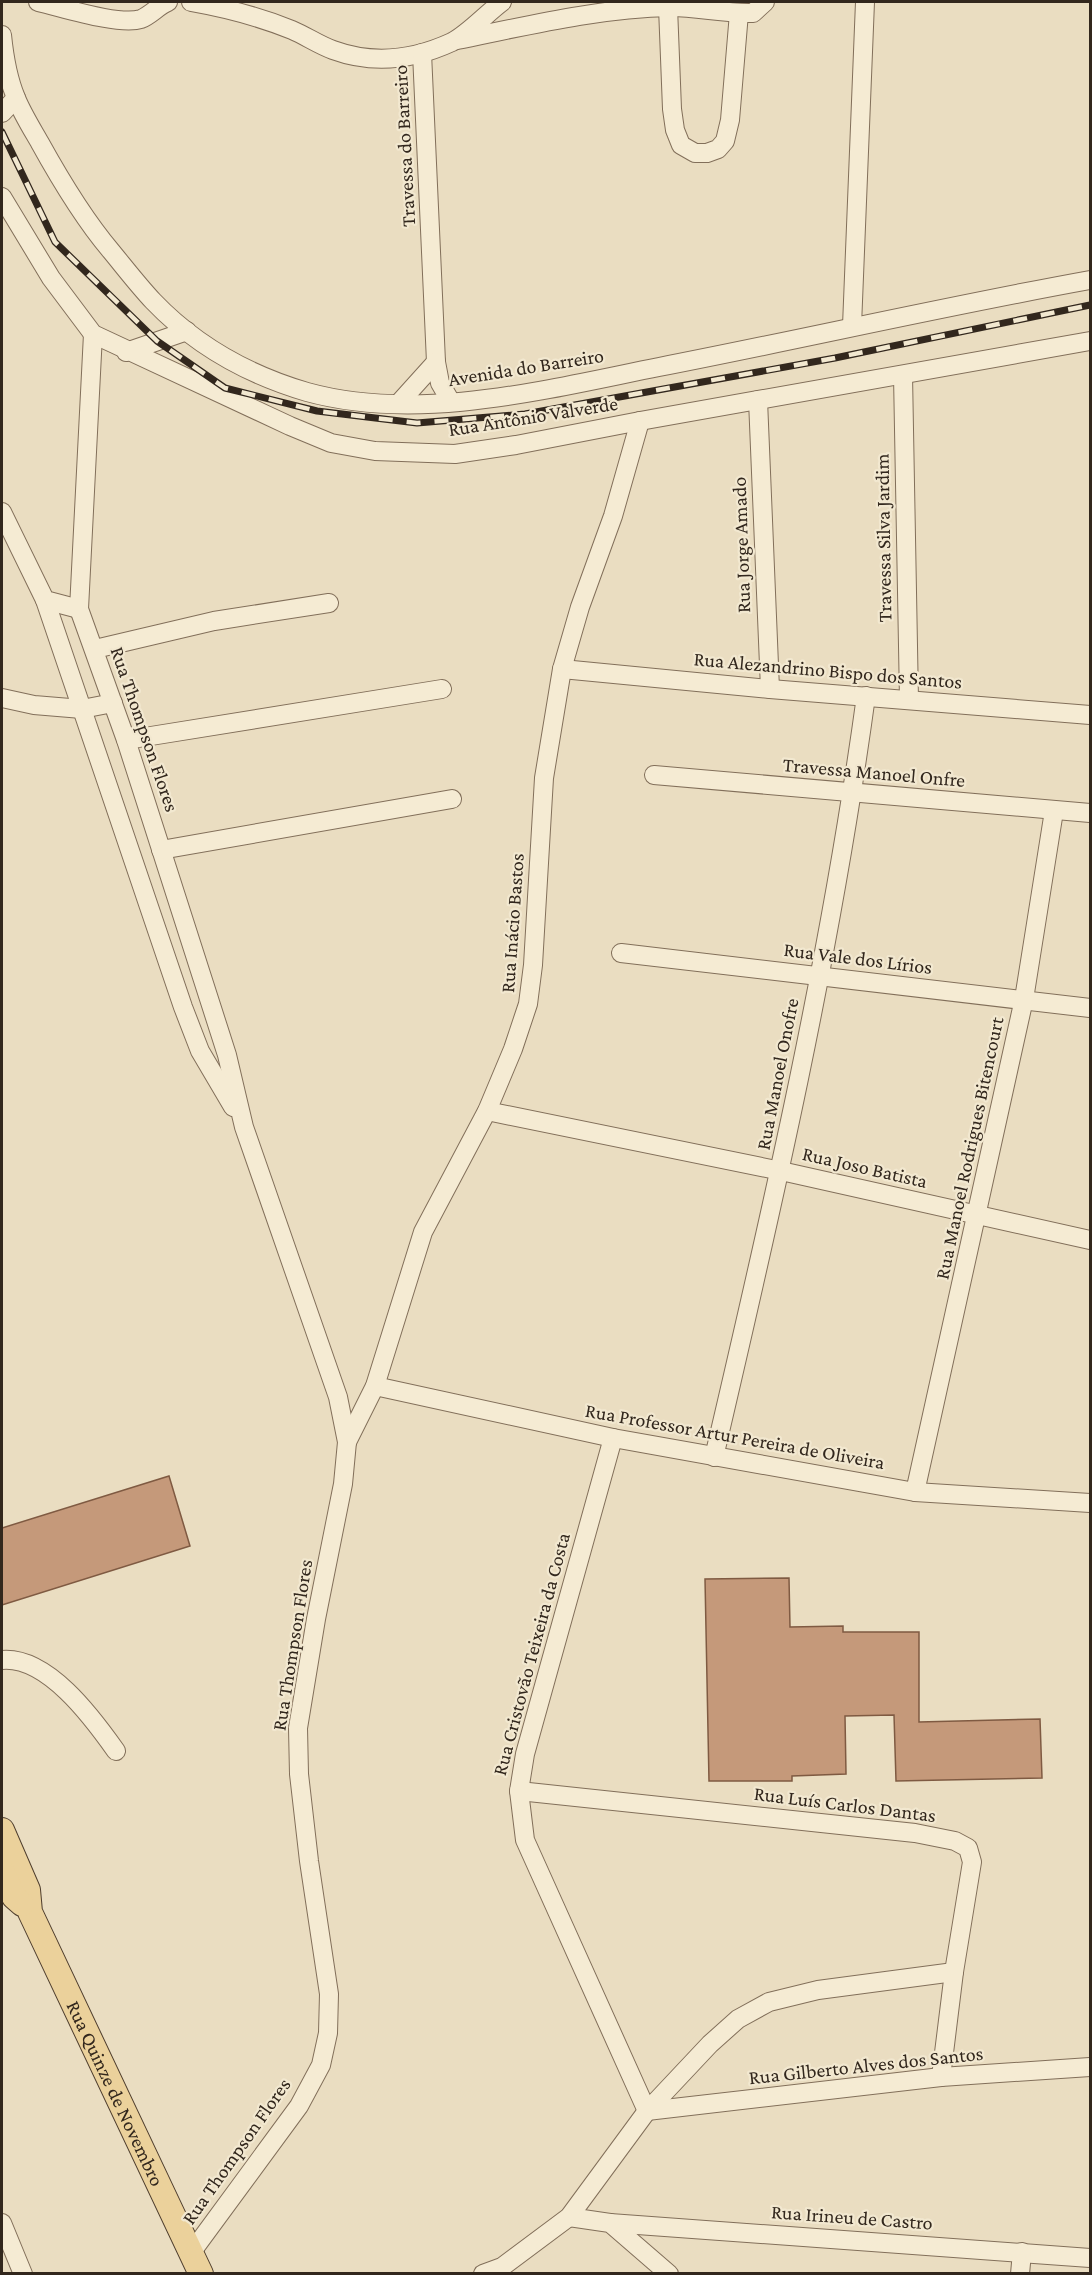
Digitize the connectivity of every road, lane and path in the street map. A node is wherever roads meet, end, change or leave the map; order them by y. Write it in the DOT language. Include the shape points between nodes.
graph roads {
  1 [pos="38,2"];
  2 [pos="168,2"];
  3 [pos="191,2"];
  4 [pos="502,2"];
  5 [pos="865,2"];
  6 [pos="668,7"];
  7 [pos="752,9"];
  8 [pos="2,35"];
  9 [pos="454,41"];
  10 [pos="422,53"];
  11 [pos="16,98"];
  12 [pos="2,113"];
  13 [pos="2,197"];
  14 [pos="1090,280"];
  15 [pos="852,326"];
  16 [pos="187,331"];
  17 [pos="93,334"];
  18 [pos="1090,341"];
  19 [pos="126,352"];
  20 [pos="436,362"];
  21 [pos="903,375"];
  22 [pos="758,400"];
  23 [pos="451,402"];
  24 [pos="399,403"];
  25 [pos="640,421"];
  26 [pos="2,513"];
  27 [pos="45,600"];
  28 [pos="329,603"];
  29 [pos="79,609"];
  30 [pos="94,649"];
  31 [pos="562,669"];
  32 [pos="442,689"];
  33 [pos="770,689"];
  34 [pos="866,696"];
  35 [pos="2,698"];
  36 [pos="909,700"];
  37 [pos="114,703"];
  38 [pos="82,709"];
  39 [pos="1090,715"];
  40 [pos="126,740"];
  41 [pos="654,775"];
  42 [pos="853,793"];
  43 [pos="452,799"];
  44 [pos="1054,811"];
  45 [pos="1090,813"];
  46 [pos="164,857"];
  47 [pos="137,872"];
  48 [pos="621,954"];
  49 [pos="819,976"];
  50 [pos="1024,999"];
  51 [pos="1090,1008"];
  52 [pos="487,1111"];
  53 [pos="244,1127"];
  54 [pos="781,1171"];
  55 [pos="977,1216"];
  56 [pos="1090,1240"];
  57 [pos="375,1386"];
  58 [pos="613,1438"];
  59 [pos="347,1442"];
  60 [pos="714,1457"];
  61 [pos="915,1492"];
  62 [pos="1090,1503"];
  63 [pos="2,1660"];
  64 [pos="116,1750"];
  65 [pos="519,1791"];
  66 [pos="2,1830"];
  67 [pos="2,1871"];
  68 [pos="19,1901"];
  69 [pos="954,1972"];
  70 [pos="1090,2067"];
  71 [pos="940,2077"];
  72 [pos="647,2110"];
  73 [pos="569,2217"];
  74 [pos="2,2223"];
  75 [pos="610,2223"];
  76 [pos="1022,2252"];
  77 [pos="1090,2258"];
  78 [pos="196,2263"];
  79 [pos="503,2270"];
  80 [pos="23,2274"];
  81 [pos="483,2274"];
  82 [pos="669,2274"];
  83 [pos="1020,2274"];
  1 -- 2 [label="street" via="136,20"];
  3 -- 10 [label="street, Travessa do Barreiro" via="242,13 356,57 375,60"];
  4 -- 9 [label="street"];
  5 -- 15 [label="street"];
  6 -- 7 [label="street"];
  6 -- 7 [label="street" via="675,129 681,145 695,153 718,149 725,141"];
  6 -- 9 [label="street" via="587,16"];
  8 -- 11 [label="street, Avenida do Barreiro"];
  9 -- 10 [label="street"];
  10 -- 20 [label="street, Travessa do Barreiro"];
  11 -- 12 [label="street"];
  11 -- 16 [label="street, Avenida do Barreiro" via="86,220 154,302"];
  13 -- 17 [label="street, Rua Antônio Valverde" via="51,278"];
  14 -- 15 [label="street, Avenida do Barreiro"];
  15 -- 23 [label="street, Avenida do Barreiro" via="547,390"];
  16 -- 19 [label="street"];
  16 -- 24 [label="street, Avenida do Barreiro" via="236,365 307,392 347,400"];
  17 -- 19 [label="street, Rua Antônio Valverde"];
  17 -- 29 [label="street, Rua Thompson Flores"];
  18 -- 21 [label="street, Rua Antônio Valverde"];
  19 -- 25 [label="street, Rua Antônio Valverde" via="331,443 375,451 455,454"];
  20 -- 23 [label="street, Travessa do Barreiro" via="440,383"];
  20 -- 24 [label="street"];
  21 -- 22 [label="street, Rua Antônio Valverde"];
  21 -- 36 [label="street, Travessa Silva Jardim"];
  22 -- 25 [label="street, Rua Antônio Valverde"];
  22 -- 33 [label="street, Rua Jorge Amado"];
  23 -- 24 [label="street, Avenida do Barreiro"];
  25 -- 31 [label="street, Rua Inácio Bastos"];
  26 -- 27 [label="street, Rua Thompson Flores"];
  27 -- 29 [label="street"];
  27 -- 38 [label="street, Rua Thompson Flores"];
  28 -- 30 [label="street" via="213,621"];
  29 -- 30 [label="street, Rua Thompson Flores"];
  30 -- 37 [label="street, Rua Thompson Flores"];
  31 -- 33 [label="street, Rua Alezandrino Bispo dos Santos"];
  31 -- 52 [label="street, Rua Inácio Bastos" via="544,778 528,1004"];
  32 -- 40 [label="street"];
  33 -- 34 [label="street, Rua Alezandrino Bispo dos Santos"];
  34 -- 36 [label="street, Rua Alezandrino Bispo dos Santos"];
  34 -- 42 [label="street, Rua Manoel Onofre"];
  35 -- 38 [label="street"];
  36 -- 39 [label="street, Rua Alezandrino Bispo dos Santos"];
  37 -- 38 [label="street"];
  37 -- 40 [label="street, Rua Thompson Flores"];
  38 -- 47 [label="street, Rua Thompson Flores"];
  40 -- 46 [label="street, Rua Thompson Flores"];
  41 -- 42 [label="street, Travessa Manoel Onfre"];
  42 -- 44 [label="street, Travessa Manoel Onfre"];
  42 -- 49 [label="street, Rua Manoel Onofre"];
  43 -- 46 [label="street"];
  44 -- 45 [label="street, Travessa Manoel Onfre"];
  44 -- 50 [label="street, Rua Manoel Rodrigues Bitencourt"];
  46 -- 47 [label="street"];
  46 -- 53 [label="street, Rua Thompson Flores" via="227,1055"];
  47 -- 53 [label="street, Rua Thompson Flores" via="200,1051"];
  48 -- 49 [label="street, Rua Vale dos Lírios"];
  49 -- 50 [label="street, Rua Vale dos Lírios"];
  49 -- 54 [label="street, Rua Manoel Onofre"];
  50 -- 51 [label="street, Rua Vale dos Lírios"];
  50 -- 55 [label="street, Rua Manoel Rodrigues Bitencourt"];
  52 -- 54 [label="street, Rua Joso Batista"];
  52 -- 57 [label="street, Rua Inácio Bastos" via="423,1232"];
  53 -- 59 [label="street, Rua Thompson Flores" via="338,1397"];
  54 -- 55 [label="street, Rua Joso Batista"];
  54 -- 60 [label="street, Rua Manoel Onofre"];
  55 -- 56 [label="street, Rua Joso Batista"];
  55 -- 61 [label="street, Rua Manoel Rodrigues Bitencourt"];
  57 -- 58 [label="street, Rua Professor Artur Pereira de Oliveira"];
  57 -- 59 [label="street, Rua Inácio Bastos"];
  58 -- 60 [label="street, Rua Professor Artur Pereira de Oliveira"];
  58 -- 65 [label="street, Rua Cristovão Teixeira da Costa" via="525,1754"];
  59 -- 78 [label="street, Rua Thompson Flores" via="343,1484 298,1728 300,1785 329,1994 328,2033 321,2065 299,2106"];
  60 -- 61 [label="street, Rua Professor Artur Pereira de Oliveira"];
  61 -- 62 [label="street, Rua Professor Artur Pereira de Oliveira"];
  63 -- 64 [label="street" via="15,1660 44,1673 85,1710"];
  65 -- 69 [label="street, Rua Luís Carlos Dantas" via="915,1833 955,1841 968,1848 972,1862"];
  65 -- 72 [label="street, Rua Cristovão Teixeira da Costa" via="525,1840"];
  66 -- 68 [label="main road, Rua Quinze de Novembro"];
  67 -- 68 [label="main road, Rua Quinze de Novembro"];
  68 -- 78 [label="main road, Rua Quinze de Novembro"];
  69 -- 71 [label="street, Rua Luís Carlos Dantas"];
  69 -- 72 [label="street" via="818,1990 769,2002 738,2019"];
  70 -- 71 [label="street, Rua Gilberto Alves dos Santos"];
  71 -- 72 [label="street, Rua Gilberto Alves dos Santos"];
  72 -- 73 [label="street"];
  73 -- 75 [label="street, Rua Irineu de Castro"];
  73 -- 79 [label="street"];
  74 -- 80 [label="street"];
  75 -- 76 [label="street, Rua Irineu de Castro"];
  75 -- 82 [label="street"];
  76 -- 77 [label="street, Rua Irineu de Castro"];
  76 -- 83 [label="street"];
  79 -- 81 [label="street"];
}
